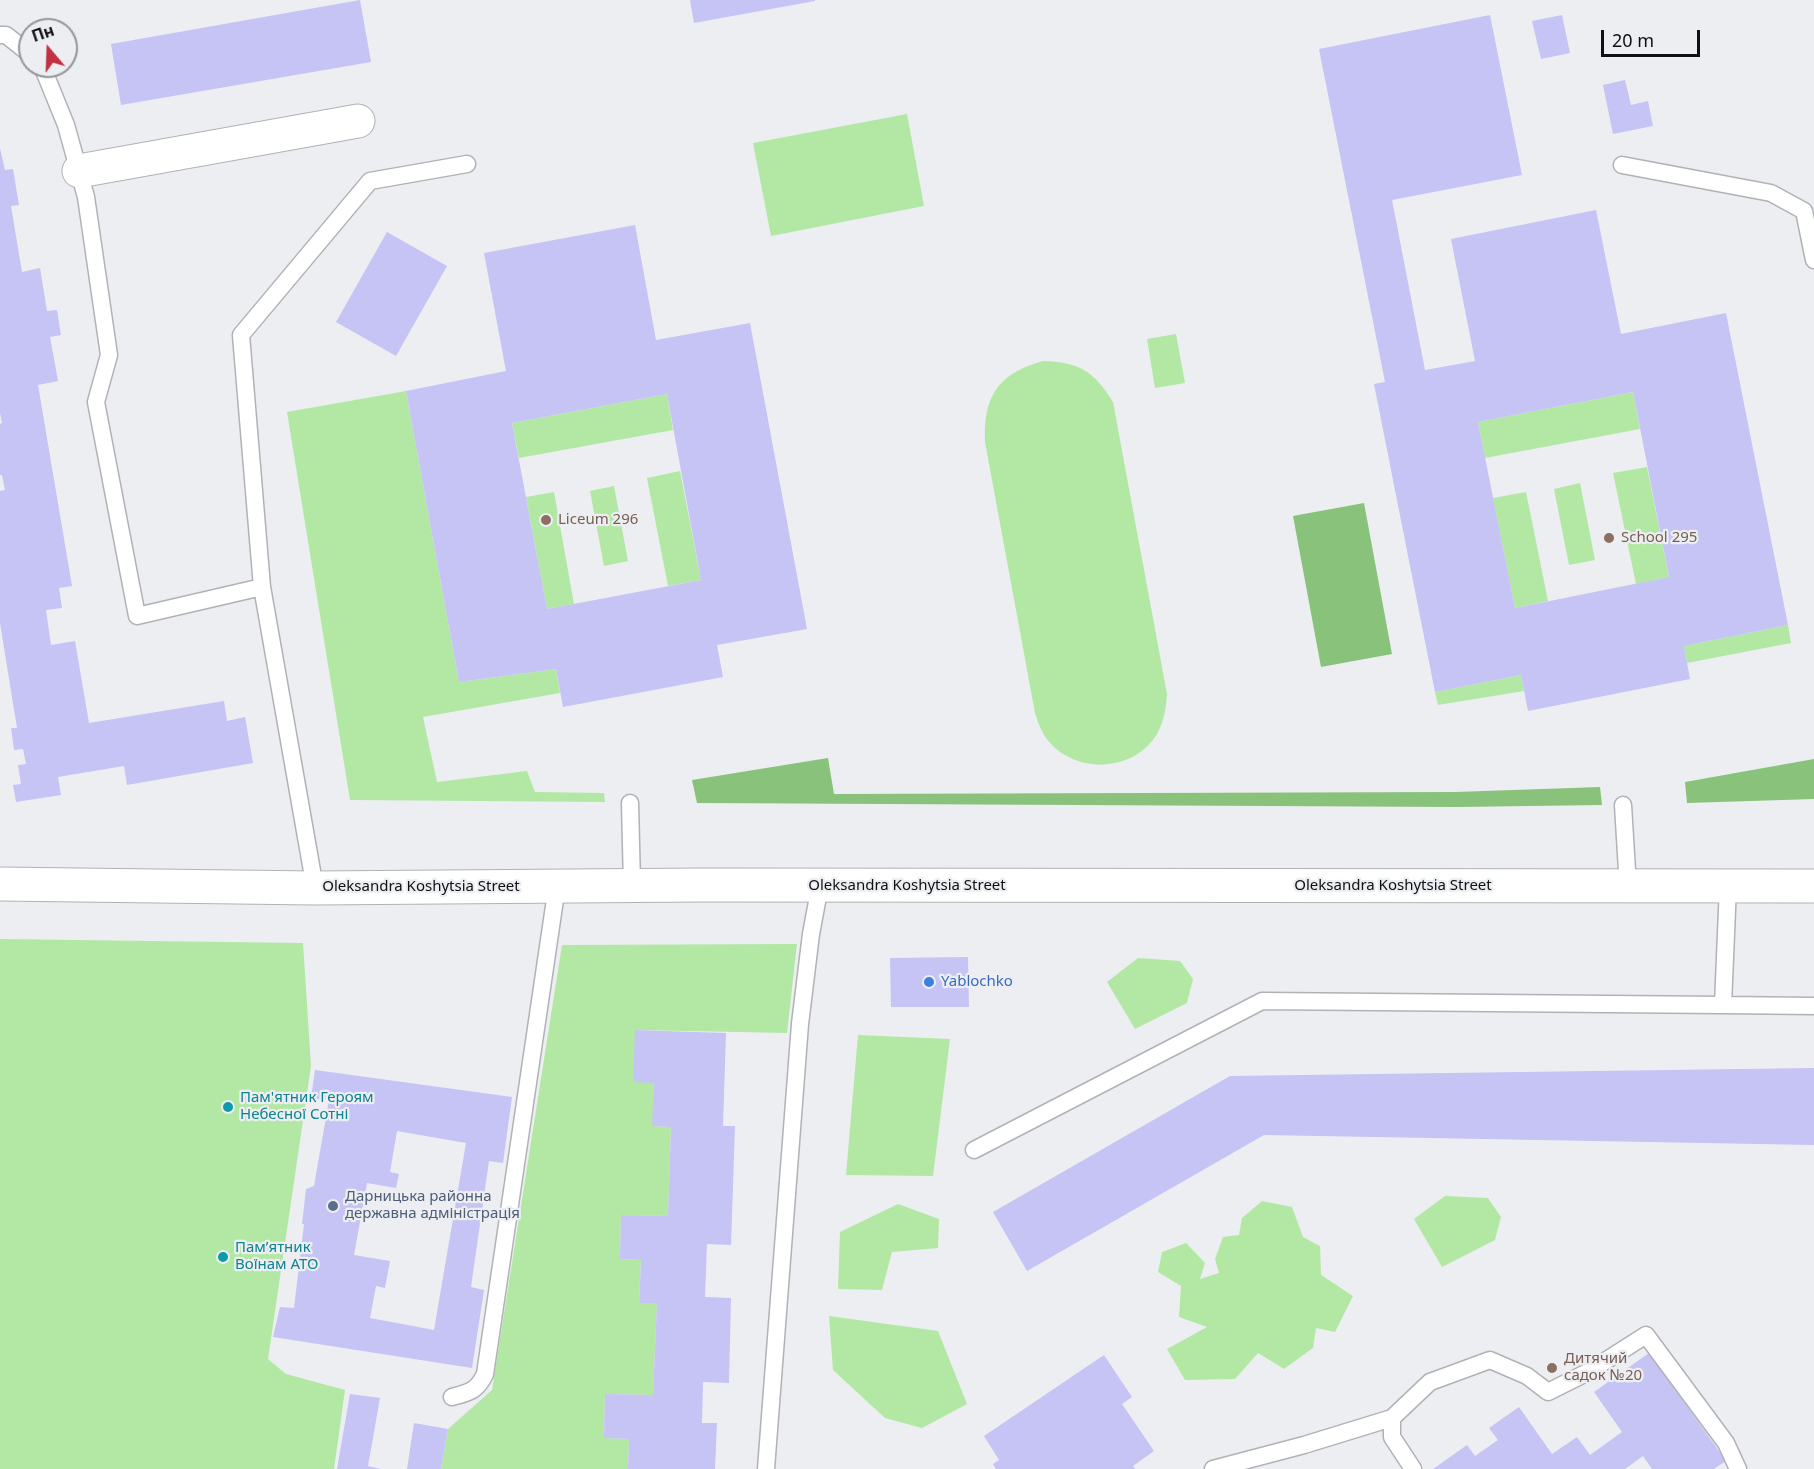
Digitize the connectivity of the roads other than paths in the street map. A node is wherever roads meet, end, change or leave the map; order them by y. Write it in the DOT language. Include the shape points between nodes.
graph roads {
  1 [pos="0,34"];
  2 [pos="18,44"];
  3 [pos="47,78"];
  4 [pos="358,121"];
  5 [pos="467,164"];
  6 [pos="1622,165"];
  7 [pos="79,171"];
  8 [pos="1809,210"];
  9 [pos="1814,260"];
  10 [pos="262,586"];
  11 [pos="630,803"];
  12 [pos="1623,805"];
  13 [pos="0,884"];
  14 [pos="632,885"];
  15 [pos="557,886"];
  16 [pos="820,886"];
  17 [pos="1728,886"];
  18 [pos="1814,886"];
  19 [pos="1628,887"];
  20 [pos="315,888"];
  21 [pos="1723,1005"];
  22 [pos="1814,1006"];
  23 [pos="974,1150"];
  24 [pos="452,1397"];
  25 [pos="1392,1418"];
  26 [pos="766,1469"];
  27 [pos="1213,1469"];
  28 [pos="1413,1469"];
  29 [pos="1738,1469"];
  1 -- 2 [label="lane"];
  3 -- 7 [label="lane"];
  4 -- 7 [label="street"];
  5 -- 10 [label="lane" via="370,181 241,335"];
  6 -- 8 [label="lane" via="1771,193"];
  7 -- 10 [label="lane" via="109,355 96,402 137,616"];
  8 -- 9 [label="lane"];
  10 -- 20 [label="lane"];
  11 -- 14 [label="lane"];
  12 -- 19 [label="lane"];
  13 -- 20 [label="street, Oleksandra Koshytsia Street"];
  14 -- 15 [label="street, Oleksandra Koshytsia Street"];
  14 -- 16 [label="street, Oleksandra Koshytsia Street"];
  15 -- 20 [label="street, Oleksandra Koshytsia Street"];
  15 -- 24 [label="lane" via="485,1374 480,1387"];
  16 -- 19 [label="street, Oleksandra Koshytsia Street"];
  16 -- 26 [label="lane" via="800,1024"];
  17 -- 18 [label="street, Oleksandra Koshytsia Street"];
  17 -- 19 [label="street, Oleksandra Koshytsia Street"];
  17 -- 21 [label="lane"];
  21 -- 22 [label="lane"];
  21 -- 23 [label="lane" via="1262,1001"];
  25 -- 27 [label="lane"];
  25 -- 28 [label="lane" via="1392,1437"];
  25 -- 29 [label="lane" via="1430,1382 1490,1360 1527,1376 1548,1392 1646,1335 1726,1443"];
}
